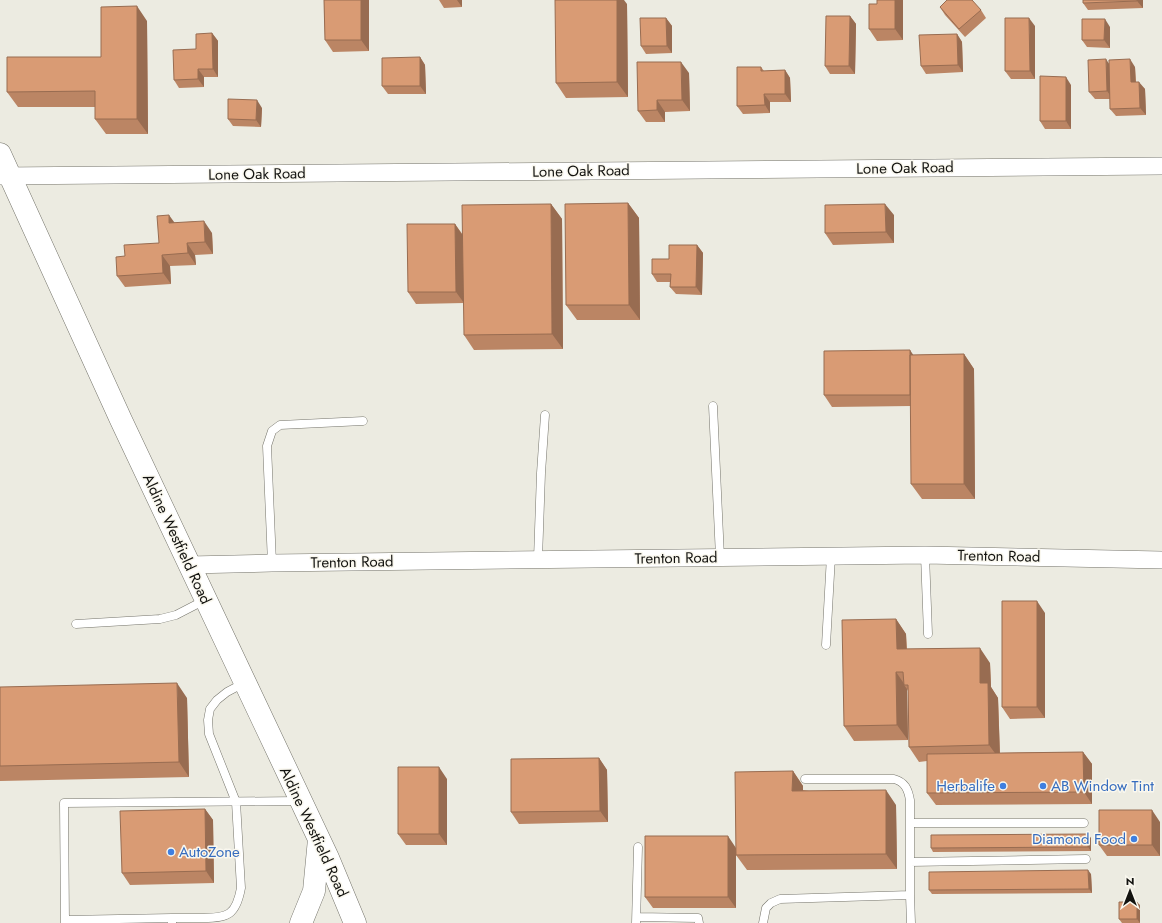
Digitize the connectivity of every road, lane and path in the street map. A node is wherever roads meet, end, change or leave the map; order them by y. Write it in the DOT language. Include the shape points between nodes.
graph roads {
  1 [pos="0,154"];
  2 [pos="1162,166"];
  3 [pos="5,176"];
  4 [pos="713,406"];
  5 [pos="545,415"];
  6 [pos="363,421"];
  7 [pos="925,555"];
  8 [pos="830,556"];
  9 [pos="720,557"];
  10 [pos="538,560"];
  11 [pos="1162,560"];
  12 [pos="272,563"];
  13 [pos="189,565"];
  14 [pos="205,599"];
  15 [pos="76,624"];
  16 [pos="928,634"];
  17 [pos="826,645"];
  18 [pos="245,682"];
  19 [pos="805,779"];
  20 [pos="301,801"];
  21 [pos="236,802"];
  22 [pos="910,823"];
  23 [pos="1084,823"];
  24 [pos="319,838"];
  25 [pos="638,847"];
  26 [pos="1086,859"];
  27 [pos="910,862"];
  28 [pos="910,895"];
  29 [pos="172,920"];
  30 [pos="636,920"];
  31 [pos="65,921"];
  32 [pos="301,923"];
  33 [pos="355,923"];
  34 [pos="699,923"];
  35 [pos="763,923"];
  36 [pos="911,923"];
  1 -- 3 [label="main road, Aldine Westfield Road"];
  2 -- 3 [label="street, Lone Oak Road"];
  3 -- 13 [label="main road, Aldine Westfield Road"];
  4 -- 9 [label="lane"];
  5 -- 10 [label="lane"];
  6 -- 12 [label="lane" via="280,425 272,431 267,446"];
  7 -- 8 [label="street, Trenton Road"];
  7 -- 11 [label="street, Trenton Road"];
  7 -- 16 [label="lane"];
  8 -- 9 [label="street, Trenton Road"];
  8 -- 17 [label="lane"];
  9 -- 10 [label="street, Trenton Road"];
  10 -- 12 [label="street, Trenton Road"];
  12 -- 13 [label="street, Trenton Road"];
  13 -- 14 [label="main road, Aldine Westfield Road"];
  14 -- 15 [label="lane" via="176,615 160,619"];
  14 -- 18 [label="main road, Aldine Westfield Road"];
  18 -- 20 [label="main road, Aldine Westfield Road"];
  18 -- 21 [label="lane" via="217,700 210,709 208,720 210,734"];
  19 -- 22 [label="lane" via="900,781 909,791"];
  20 -- 21 [label="lane"];
  20 -- 24 [label="main road, Aldine Westfield Road"];
  21 -- 29 [label="lane" via="241,888 235,909 220,918"];
  21 -- 31 [label="lane" via="64,803"];
  22 -- 23 [label="lane"];
  22 -- 27 [label="lane"];
  24 -- 32 [label="main road" via="314,891"];
  24 -- 33 [label="main road, Aldine Westfield Road"];
  25 -- 30 [label="lane"];
  26 -- 27 [label="lane"];
  27 -- 28 [label="lane"];
  28 -- 35 [label="lane" via="780,899 766,908"];
  28 -- 36 [label="lane"];
  29 -- 31 [label="lane"];
  30 -- 34 [label="lane" via="698,918"];
}
